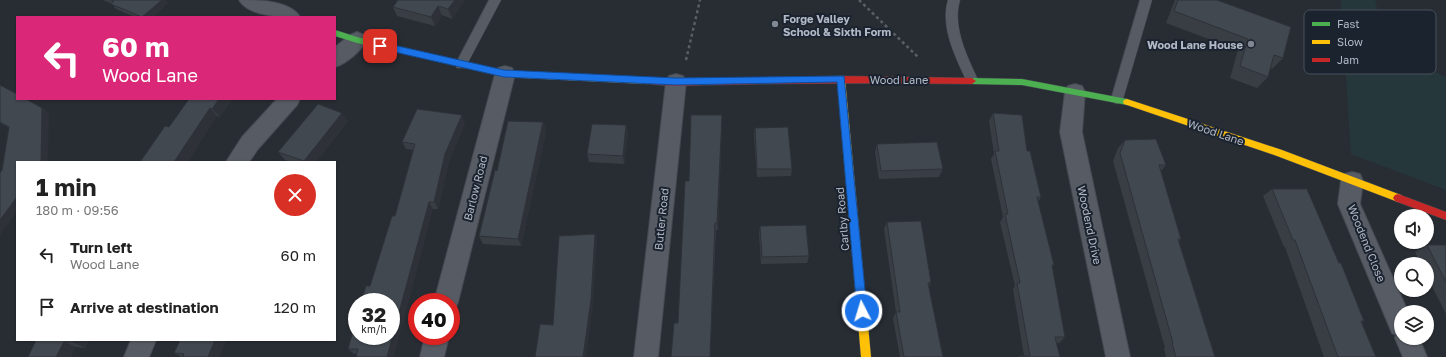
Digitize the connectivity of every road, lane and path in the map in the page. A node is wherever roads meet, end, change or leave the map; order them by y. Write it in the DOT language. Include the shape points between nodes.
graph roads {
  1 [pos="249,0"];
  2 [pos="495,0"];
  3 [pos="700,0"];
  4 [pos="859,0"];
  5 [pos="954,0"];
  6 [pos="1146,0"];
  7 [pos="288,16"];
  8 [pos="336,32"];
  9 [pos="357,40"];
  10 [pos="336,58"];
  11 [pos="461,65"];
  12 [pos="504,74"];
  13 [pos="841,79"];
  14 [pos="938,79"];
  15 [pos="972,80"];
  16 [pos="676,82"];
  17 [pos="1075,92"];
  18 [pos="1117,99"];
  19 [pos="289,100"];
  20 [pos="238,161"];
  21 [pos="1352,181"];
  22 [pos="1446,216"];
  23 [pos="448,293"];
  24 [pos="1394,309"];
  25 [pos="144,341"];
  26 [pos="435,345"];
  27 [pos="1409,345"];
  28 [pos="136,357"];
  29 [pos="432,357"];
  30 [pos="646,357"];
  31 [pos="866,357"];
  32 [pos="1118,357"];
  33 [pos="1415,357"];
  1 -- 7 [label="street"];
  2 -- 11 [label="lane"];
  3 -- 16 [label="path" via="687,57"];
  4 -- 14 [label="path"];
  5 -- 15 [label="lane" via="950,8 953,26"];
  6 -- 18 [label="lane"];
  8 -- 9 [label="street, Wood Lane"];
  9 -- 10 [label="street"];
  9 -- 11 [label="street, Wood Lane"];
  11 -- 12 [label="street, Wood Lane"];
  12 -- 16 [label="street, Wood Lane"];
  12 -- 23 [label="street, Barlow Road"];
  13 -- 14 [label="street, Wood Lane"];
  13 -- 16 [label="street, Wood Lane"];
  13 -- 31 [label="street, Carlby Road"];
  14 -- 15 [label="street, Wood Lane"];
  15 -- 17 [label="street, Wood Lane" via="1022,82"];
  16 -- 30 [label="street, Butler Road"];
  17 -- 18 [label="street, Wood Lane"];
  17 -- 32 [label="street, Woodend Drive" via="1071,132"];
  18 -- 21 [label="street, Wood Lane"];
  19 -- 20 [label="street" via="250,143"];
  21 -- 22 [label="street, Wood Lane"];
  21 -- 24 [label="street, Woodend Close" via="1349,204"];
  25 -- 28 [label="street"];
  26 -- 29 [label="street"];
  27 -- 33 [label="street"];
}
